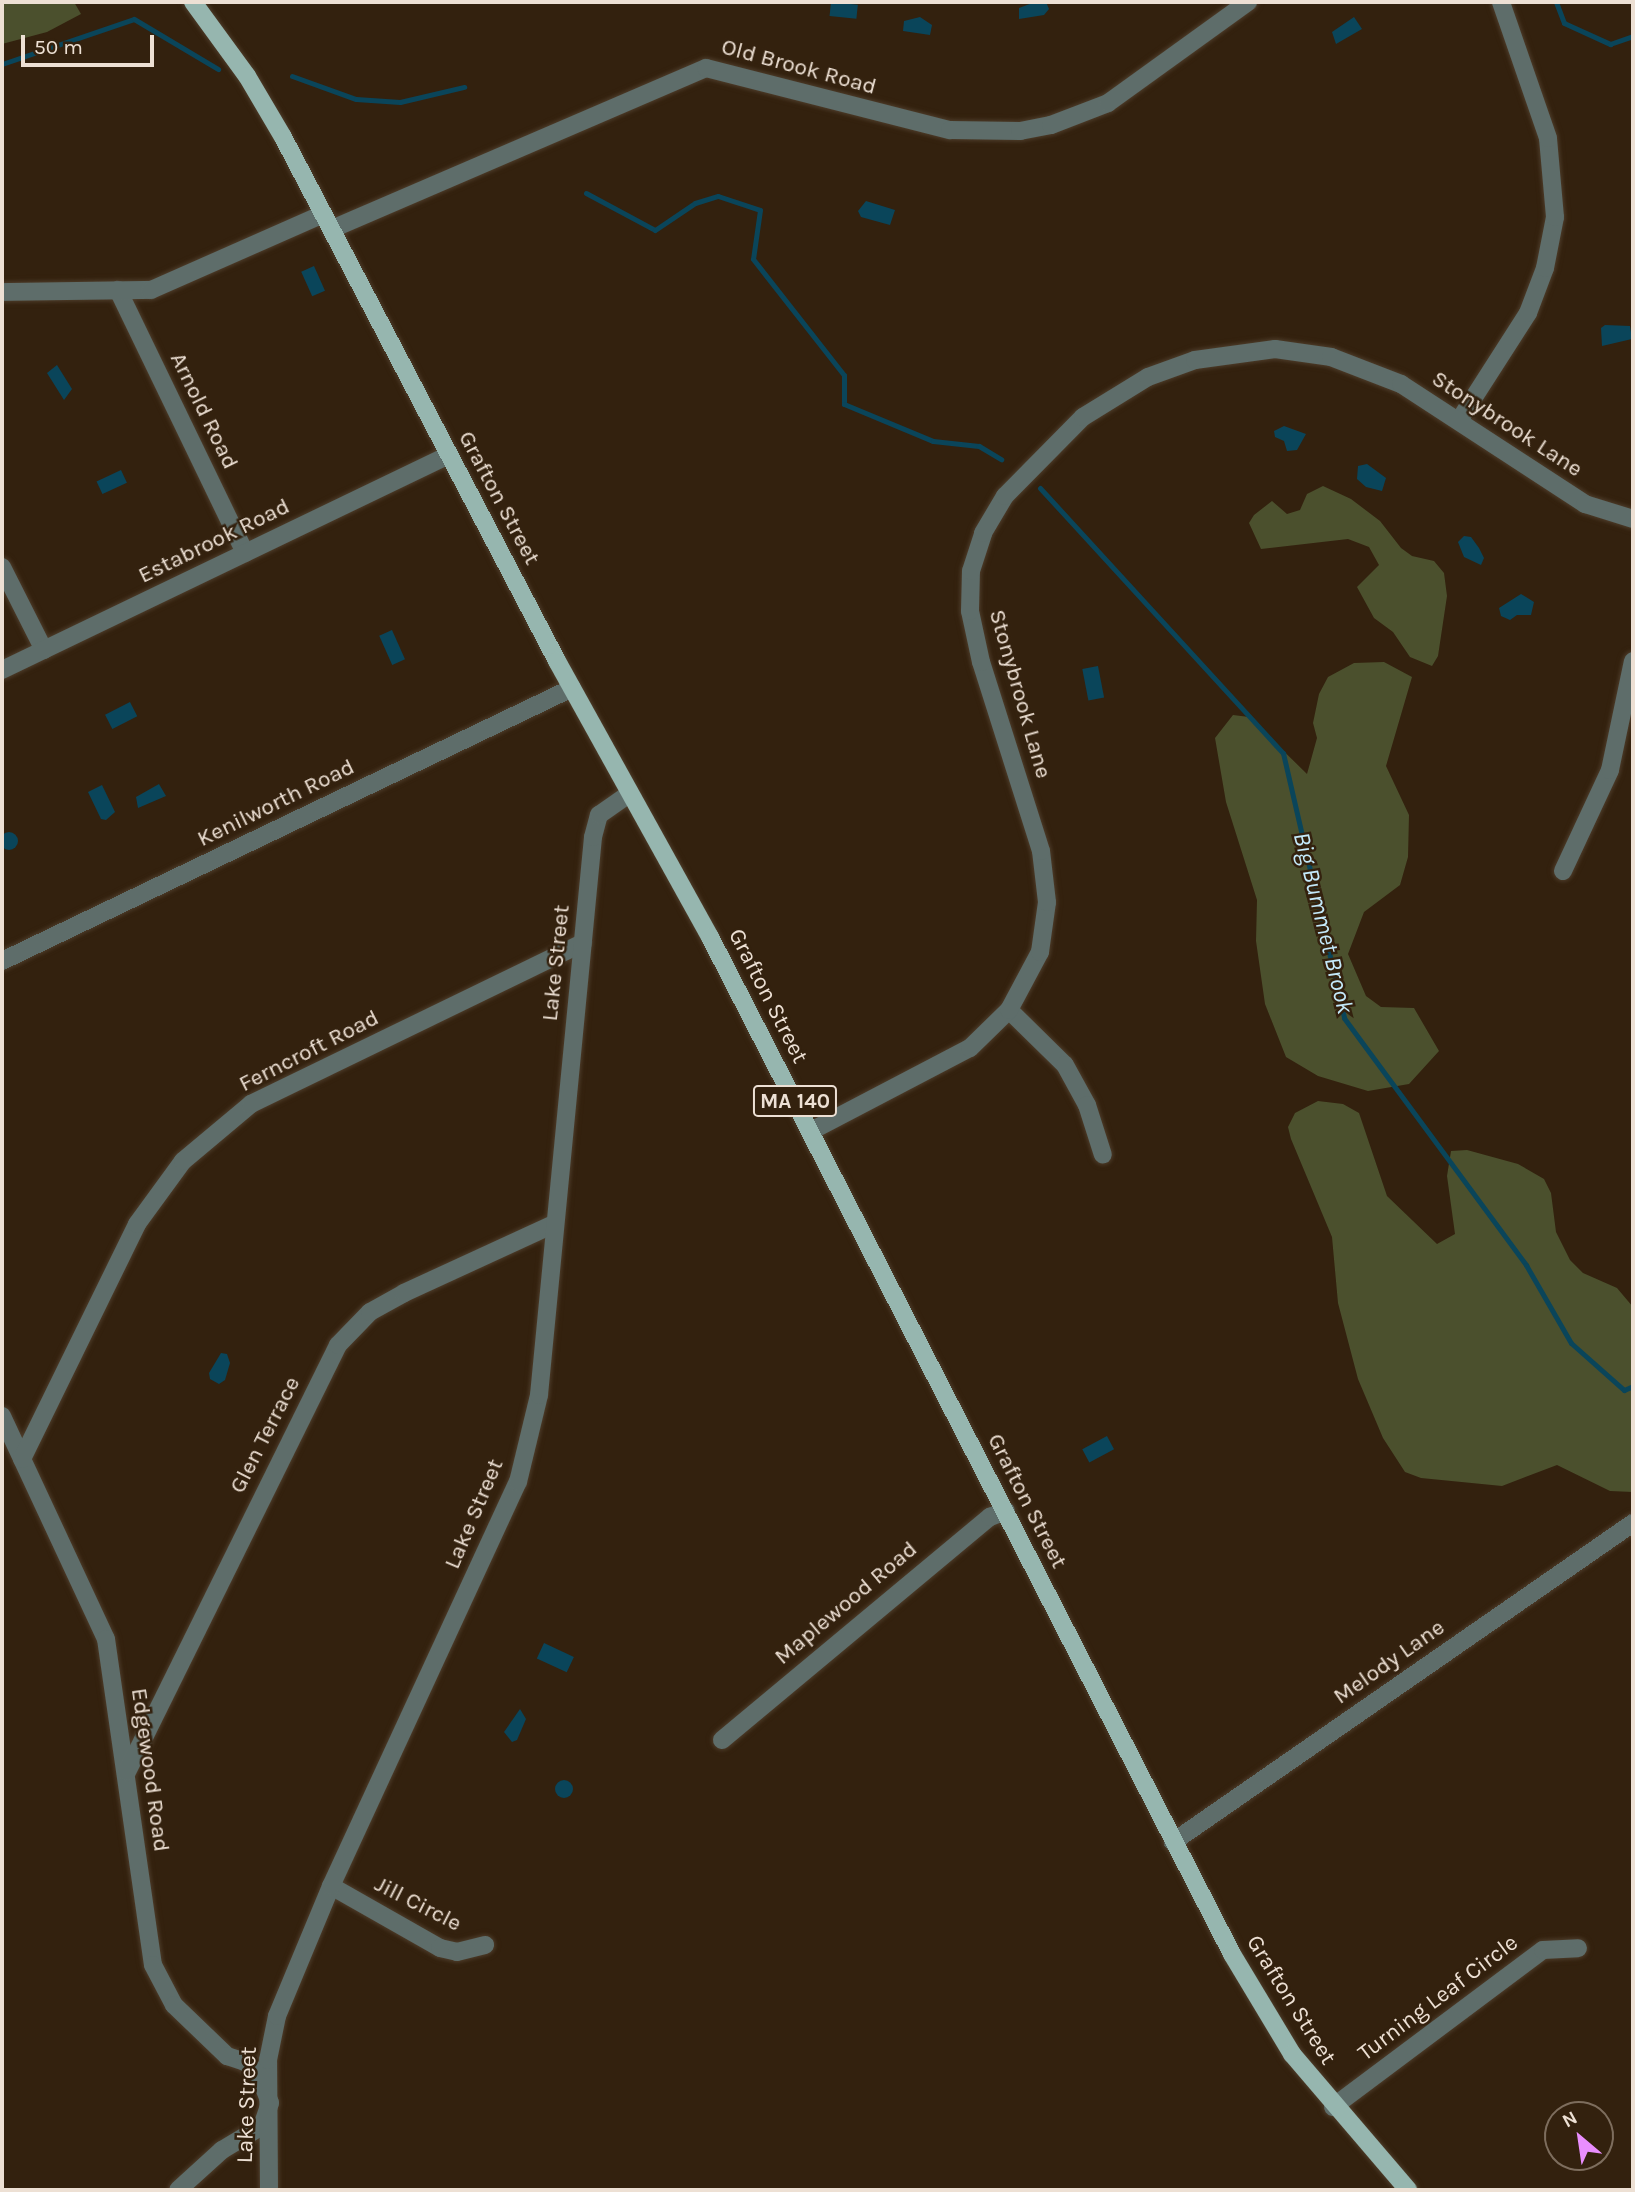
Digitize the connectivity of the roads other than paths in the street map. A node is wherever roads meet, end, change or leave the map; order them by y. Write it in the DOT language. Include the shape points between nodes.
graph roads {
  1 [pos="193,2"];
  2 [pos="1248,2"];
  3 [pos="1501,2"];
  4 [pos="327,222"];
  5 [pos="118,290"];
  6 [pos="2,292"];
  7 [pos="1460,419"];
  8 [pos="448,455"];
  9 [pos="1633,519"];
  10 [pos="245,553"];
  11 [pos="2,567"];
  12 [pos="44,650"];
  13 [pos="1633,661"];
  14 [pos="2,670"];
  15 [pos="572,688"];
  16 [pos="629,794"];
  17 [pos="1563,872"];
  18 [pos="583,943"];
  19 [pos="2,961"];
  20 [pos="1009,1010"];
  21 [pos="811,1131"];
  22 [pos="1103,1155"];
  23 [pos="554,1224"];
  24 [pos="2,1416"];
  25 [pos="22,1459"];
  26 [pos="1006,1511"];
  27 [pos="1633,1523"];
  28 [pos="722,1740"];
  29 [pos="127,1772"];
  30 [pos="1173,1842"];
  31 [pos="331,1886"];
  32 [pos="485,1945"];
  33 [pos="1578,1948"];
  34 [pos="270,2103"];
  35 [pos="1333,2106"];
  36 [pos="178,2190"];
  37 [pos="269,2190"];
  38 [pos="1408,2190"];
  1 -- 4 [label="main road, Grafton Street / MA 140" via="247,76"];
  2 -- 4 [label="street, Old Brook Road" via="1108,103 1051,125 987,133 940,128 706,68"];
  3 -- 7 [label="street" via="1548,138 1555,218 1545,268 1528,313"];
  4 -- 5 [label="street, Old Brook Road" via="150,290"];
  4 -- 8 [label="main road, Grafton Street / MA 140"];
  5 -- 6 [label="street, Old Brook Road"];
  5 -- 10 [label="street, Arnold Road"];
  7 -- 9 [label="street, Stonybrook Lane" via="1553,486 1585,504"];
  7 -- 20 [label="street, Stonybrook Lane" via="1357,364 1275,349 1238,351 1195,360 1114,395 1073,427 1005,496 983,533 971,571 970,611 981,662 1041,851 1047,902 1040,952"];
  8 -- 10 [label="street, Estabrook Road"];
  8 -- 15 [label="main road, Grafton Street / MA 140"];
  10 -- 12 [label="street, Estabrook Road"];
  11 -- 12 [label="street"];
  12 -- 14 [label="street, Estabrook Road"];
  13 -- 17 [label="street" via="1610,770"];
  15 -- 16 [label="main road, Grafton Street / MA 140"];
  15 -- 19 [label="street, Kenilworth Road"];
  16 -- 18 [label="street, Lake Street" via="607,807 596,821"];
  16 -- 21 [label="main road, Grafton Street / MA 140"];
  18 -- 23 [label="street, Lake Street"];
  18 -- 25 [label="street, Ferncroft Road" via="251,1104 183,1161 137,1224"];
  20 -- 21 [label="street, Stonybrook Lane" via="983,1037 950,1060"];
  20 -- 22 [label="street" via="1065,1065 1087,1105"];
  21 -- 26 [label="main road, Grafton Street / MA 140"];
  23 -- 29 [label="street, Glen Terrace" via="370,1312 338,1345"];
  23 -- 31 [label="street, Lake Street" via="539,1395 518,1482"];
  24 -- 25 [label="street, Edgewood Road"];
  25 -- 29 [label="street, Edgewood Road" via="106,1639"];
  26 -- 28 [label="street, Maplewood Road" via="990,1517 948,1550"];
  26 -- 30 [label="main road, Grafton Street / MA 140"];
  27 -- 30 [label="street, Melody Lane"];
  29 -- 34 [label="street, Edgewood Road" via="147,1930 162,1984 174,2005 227,2056 258,2073"];
  30 -- 35 [label="main road, Grafton Street / MA 140" via="1292,2054"];
  31 -- 32 [label="street, Jill Circle" via="440,1948 457,1952"];
  31 -- 34 [label="street, Lake Street" via="277,2016 268,2060"];
  33 -- 35 [label="street, Turning Leaf Circle" via="1551,1947 1537,1955"];
  34 -- 36 [label="street" via="262,2126 222,2150"];
  34 -- 37 [label="street, Lake Street"];
  35 -- 38 [label="main road, Grafton Street / MA 140"];
}
